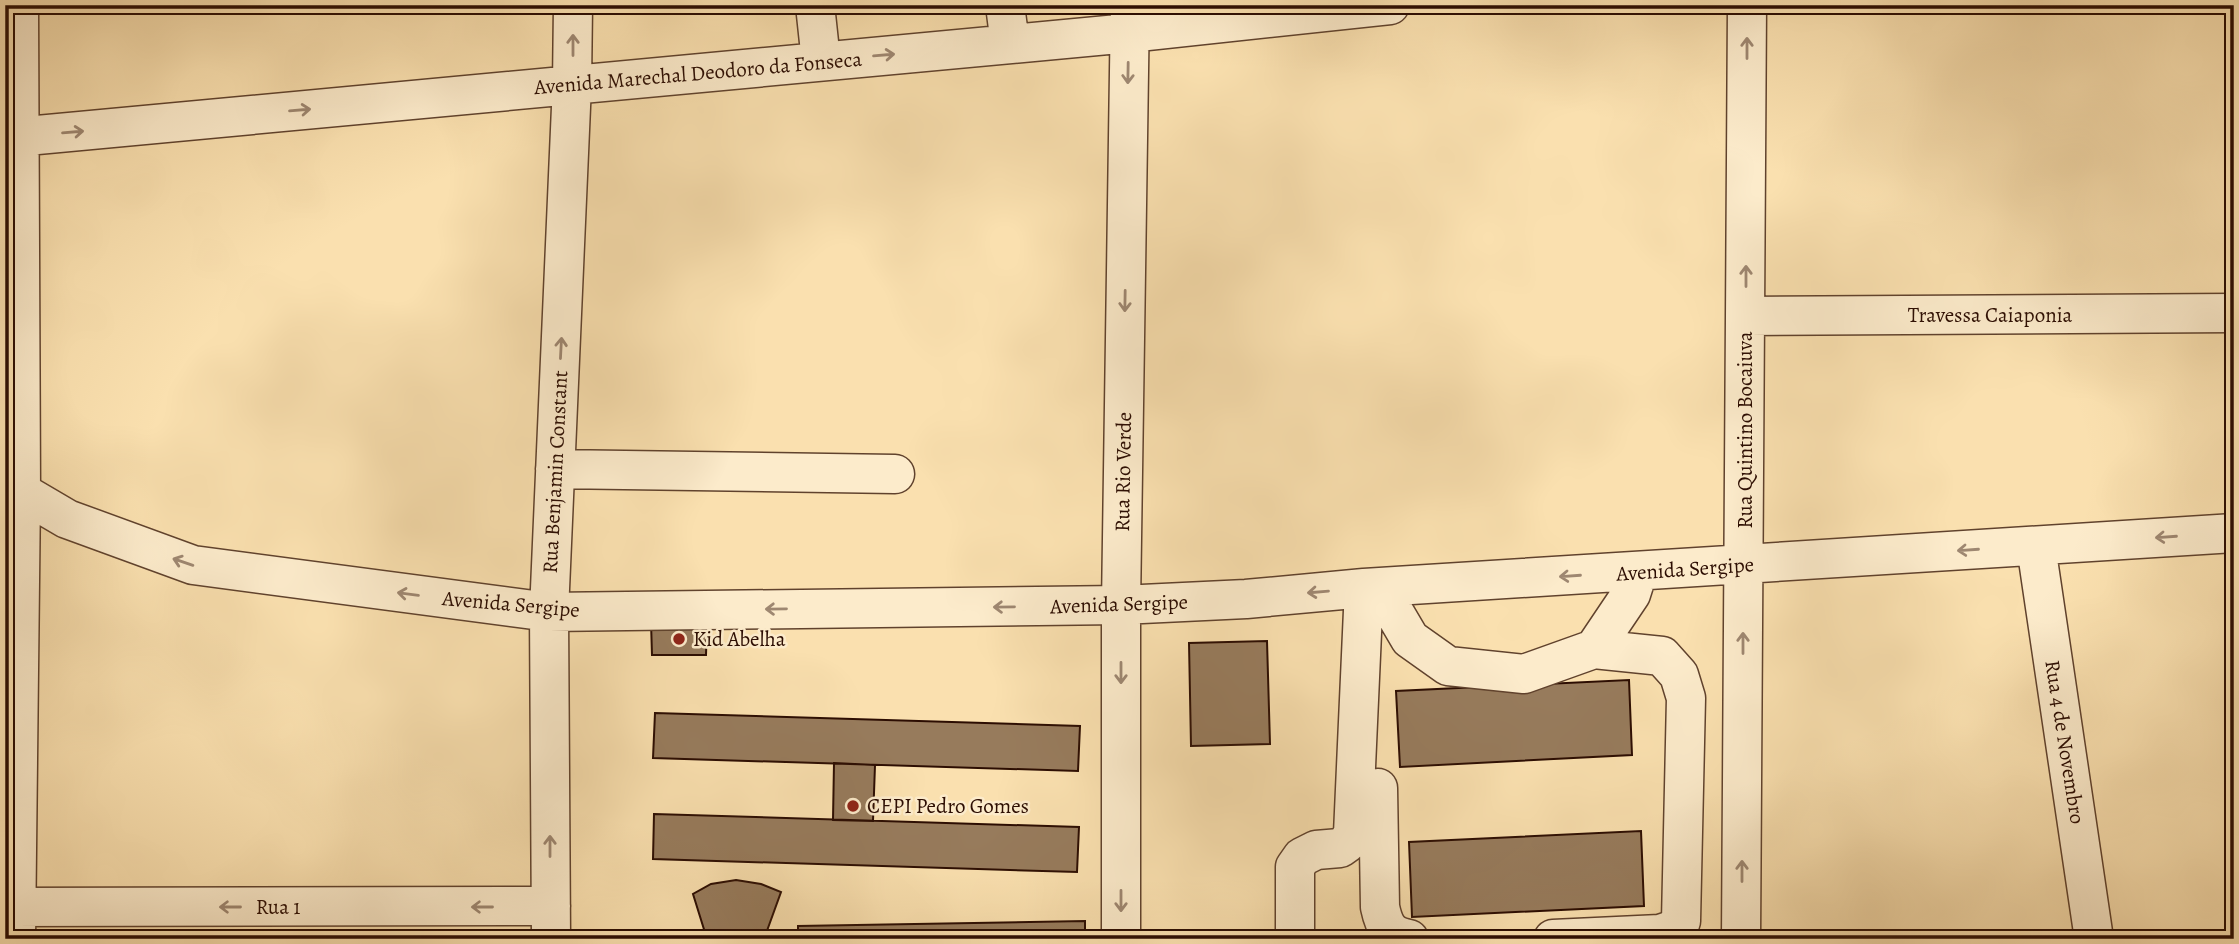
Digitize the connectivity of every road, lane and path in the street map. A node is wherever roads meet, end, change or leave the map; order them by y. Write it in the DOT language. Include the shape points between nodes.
graph roads {
  1 [pos="19,5"];
  2 [pos="573,5"];
  3 [pos="815,5"];
  4 [pos="1005,5"];
  5 [pos="1390,5"];
  6 [pos="1747,5"];
  7 [pos="1129,19"];
  8 [pos="1010,44"];
  9 [pos="821,61"];
  10 [pos="572,84"];
  11 [pos="12,138"];
  12 [pos="2234,313"];
  13 [pos="1746,316"];
  14 [pos="13,370"];
  15 [pos="570,469"];
  16 [pos="895,474"];
  17 [pos="11,489"];
  18 [pos="2234,533"];
  19 [pos="2036,546"];
  20 [pos="1744,565"];
  21 [pos="1638,572"];
  22 [pos="1372,588"];
  23 [pos="1121,605"];
  24 [pos="549,612"];
  25 [pos="1594,649"];
  26 [pos="1377,734"];
  27 [pos="12,918"];
  28 [pos="551,923"];
  29 [pos="1121,939"];
  30 [pos="1295,939"];
  31 [pos="1409,939"];
  32 [pos="1553,939"];
  33 [pos="1741,939"];
  34 [pos="2094,939"];
  1 -- 11 [label="street"];
  10 -- 2 [label="street, Rua Benjamin Constant, one-way"];
  3 -- 9 [label="street"];
  4 -- 8 [label="street"];
  5 -- 7 [label="street, Avenida Marechal Deodoro da Fonseca"];
  13 -- 6 [label="street, Rua Quintino Bocaiuva, one-way"];
  7 -- 8 [label="street, Avenida Marechal Deodoro da Fonseca"];
  7 -- 23 [label="street, Rua Rio Verde, one-way"];
  9 -- 8 [label="street, Avenida Marechal Deodoro da Fonseca, one-way"];
  9 -- 10 [label="street, Avenida Marechal Deodoro da Fonseca"];
  11 -- 10 [label="street, Avenida Marechal Deodoro da Fonseca, one-way"];
  15 -- 10 [label="street, Rua Benjamin Constant, one-way"];
  11 -- 14 [label="street"];
  12 -- 13 [label="street, Travessa Caiaponia"];
  13 -- 20 [label="street, Rua Quintino Bocaiuva"];
  14 -- 17 [label="street"];
  15 -- 16 [label="street"];
  15 -- 24 [label="street, Rua Benjamin Constant"];
  24 -- 17 [label="street, Avenida Sergipe, one-way" via="193,565 68,519"];
  17 -- 27 [label="street"];
  18 -- 19 [label="street, Avenida Sergipe, one-way"];
  19 -- 20 [label="street, Avenida Sergipe, one-way"];
  19 -- 34 [label="street, Rua 4 de Novembro"];
  20 -- 21 [label="street, Avenida Sergipe"];
  33 -- 20 [label="street, Rua Quintino Bocaiuva, one-way"];
  21 -- 22 [label="street, Avenida Sergipe, one-way"];
  21 -- 25 [label="street" via="1631,594"];
  22 -- 23 [label="street, Avenida Sergipe, one-way"];
  22 -- 25 [label="street" via="1410,639 1448,666 1524,674"];
  22 -- 30 [label="street" via="1353,834 1340,848 1316,850 1295,867"];
  23 -- 24 [label="street, Avenida Sergipe, one-way"];
  23 -- 29 [label="street, Rua Rio Verde, one-way"];
  28 -- 24 [label="street, Rua Benjamin Constant, one-way"];
  25 -- 32 [label="street" via="1662,656 1679,675 1686,698 1681,921 1660,934"];
  26 -- 31 [label="street" via="1380,907 1384,924"];
  28 -- 27 [label="street, Rua 1, one-way"];
}
